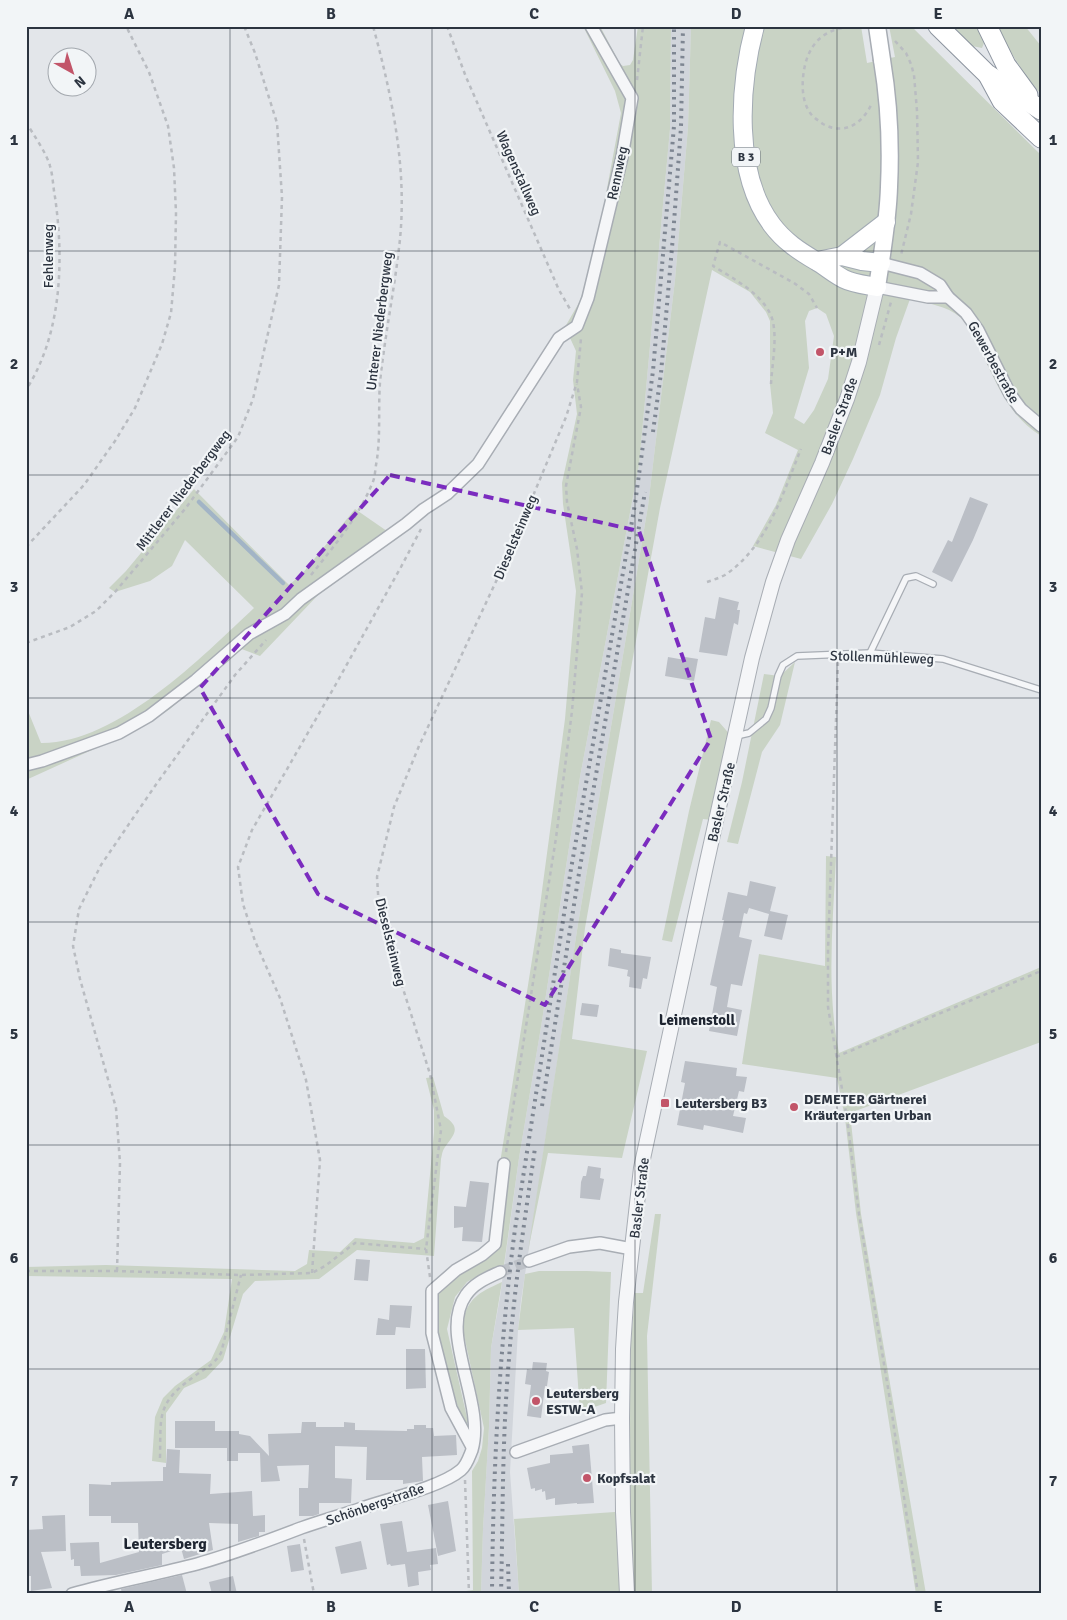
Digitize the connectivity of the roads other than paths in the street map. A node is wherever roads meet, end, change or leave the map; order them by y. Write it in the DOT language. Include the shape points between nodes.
graph roads {
  1 [pos="591,26"];
  2 [pos="755,26"];
  3 [pos="877,26"];
  4 [pos="938,26"];
  5 [pos="987,26"];
  6 [pos="987,74"];
  7 [pos="1041,110"];
  8 [pos="1041,138"];
  9 [pos="886,222"];
  10 [pos="842,256"];
  11 [pos="817,261"];
  12 [pos="881,263"];
  13 [pos="877,287"];
  14 [pos="948,297"];
  15 [pos="1041,426"];
  16 [pos="934,584"];
  17 [pos="870,653"];
  18 [pos="1041,690"];
  19 [pos="736,737"];
  20 [pos="26,765"];
  21 [pos="504,1164"];
  22 [pos="632,1249"];
  23 [pos="529,1261"];
  24 [pos="500,1272"];
  25 [pos="622,1418"];
  26 [pos="472,1447"];
  27 [pos="516,1452"];
  28 [pos="72,1594"];
  29 [pos="627,1594"];
  1 -- 20 [label="street, Rennweg" via="632,98 622,157 588,298 576,326 559,338 478,464 448,494 301,599 285,614 249,634 149,716 120,733"];
  2 -- 11 [label="main road, B 3" via="748,50 742,126 752,185 772,225 797,250"];
  3 -- 9 [label="main road, Basler Straße, bridge" via="888,122"];
  4 -- 6 [label="highway"];
  5 -- 7 [label="highway" via="1006,65"];
  6 -- 7 [label="highway"];
  6 -- 8 [label="highway" via="1002,100"];
  9 -- 10 [label="main road"];
  9 -- 12 [label="main road, Basler Straße"];
  10 -- 11 [label="main road"];
  10 -- 12 [label="main road"];
  11 -- 13 [label="main road" via="846,281"];
  12 -- 13 [label="main road, Basler Straße"];
  12 -- 14 [label="street, Gewerbestraße" via="920,273 940,285"];
  13 -- 14 [label="street" via="928,297"];
  13 -- 19 [label="street, Basler Straße" via="847,399 773,582 752,658"];
  14 -- 15 [label="street, Gewerbestraße" via="966,313 978,330 1010,394 1021,409"];
  16 -- 17 [label="lane" via="916,576 906,578"];
  17 -- 18 [label="lane, Stollenmühleweg" via="943,659"];
  17 -- 19 [label="lane, Stollenmühleweg" via="797,656 783,665 766,719 749,733"];
  19 -- 22 [label="street, Basler Straße" via="642,1162"];
  21 -- 26 [label="street" via="495,1244 432,1291 432,1334 450,1408"];
  22 -- 23 [label="street" via="600,1243 569,1247"];
  22 -- 25 [label="street, Basler Straße" via="623,1349"];
  24 -- 26 [label="street" via="475,1285 458,1309 456,1320 472,1402"];
  25 -- 27 [label="street" via="605,1420"];
  25 -- 29 [label="street, Basler Straße"];
  26 -- 28 [label="street, Schönbergstraße" via="468,1462 461,1470 421,1489 197,1564"];
}
